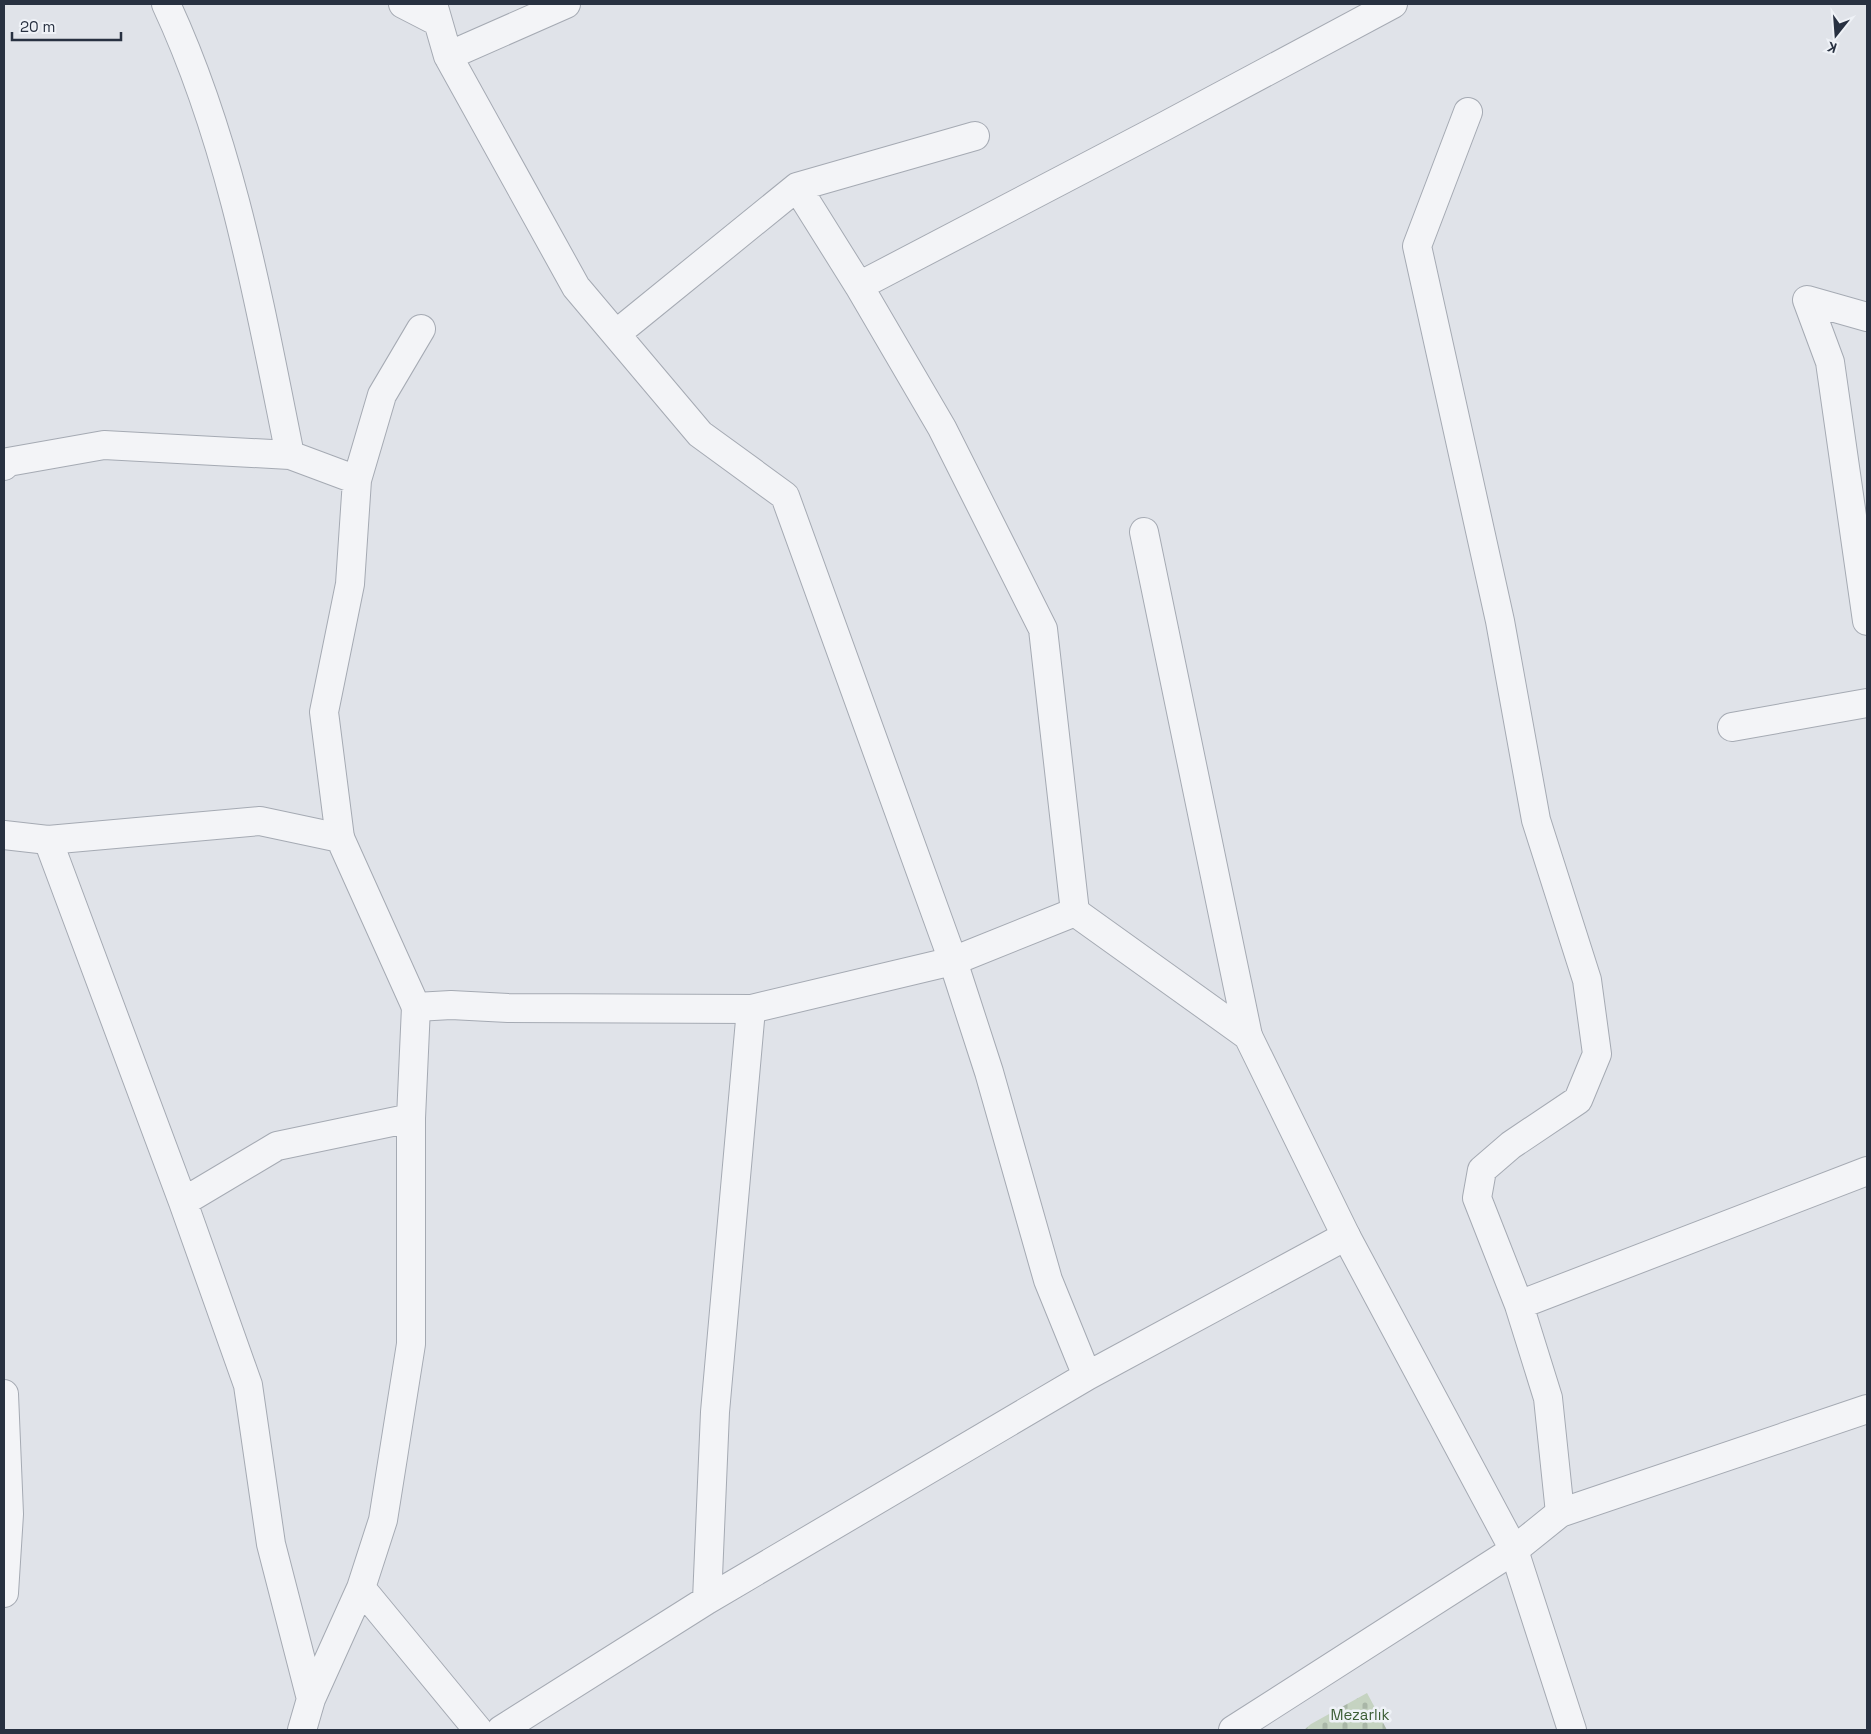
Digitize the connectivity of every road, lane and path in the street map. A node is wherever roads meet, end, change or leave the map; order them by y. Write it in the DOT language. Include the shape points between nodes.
graph roads {
  1 [pos="166,4"];
  2 [pos="404,4"];
  3 [pos="566,4"];
  4 [pos="1393,4"];
  5 [pos="436,13"];
  6 [pos="448,56"];
  7 [pos="1468,112"];
  8 [pos="975,136"];
  9 [pos="797,187"];
  10 [pos="859,286"];
  11 [pos="1867,317"];
  12 [pos="421,329"];
  13 [pos="616,334"];
  14 [pos="290,455"];
  15 [pos="4,466"];
  16 [pos="357,480"];
  17 [pos="1144,532"];
  18 [pos="1867,621"];
  19 [pos="1867,703"];
  20 [pos="1732,727"];
  21 [pos="4,835"];
  22 [pos="340,838"];
  23 [pos="48,840"];
  24 [pos="1075,912"];
  25 [pos="953,961"];
  26 [pos="416,1007"];
  27 [pos="751,1009"];
  28 [pos="1248,1036"];
  29 [pos="411,1118"];
  30 [pos="1867,1171"];
  31 [pos="183,1202"];
  32 [pos="1346,1236"];
  33 [pos="1519,1305"];
  34 [pos="1087,1376"];
  35 [pos="4,1394"];
  36 [pos="1867,1409"];
  37 [pos="1560,1513"];
  38 [pos="1514,1550"];
  39 [pos="361,1588"];
  40 [pos="4,1593"];
  41 [pos="707,1600"];
  42 [pos="311,1699"];
  43 [pos="302,1730"];
  44 [pos="478,1730"];
  45 [pos="501,1730"];
  46 [pos="1233,1730"];
  47 [pos="1572,1730"];
  1 -- 14 [label="street" via="189,53 245,233"];
  2 -- 5 [label="street"];
  3 -- 6 [label="street"];
  4 -- 10 [label="street"];
  5 -- 6 [label="street"];
  6 -- 13 [label="street" via="576,288"];
  7 -- 33 [label="street" via="1418,246 1500,621 1536,820 1587,980 1597,1054 1578,1100 1511,1145 1482,1170 1477,1198"];
  8 -- 9 [label="street"];
  9 -- 10 [label="street"];
  9 -- 13 [label="street"];
  10 -- 24 [label="street" via="942,428 1043,629"];
  11 -- 18 [label="street" via="1807,300 1830,362"];
  12 -- 16 [label="street" via="382,395"];
  13 -- 25 [label="street" via="700,434 785,496"];
  14 -- 15 [label="street" via="104,445 8,462"];
  14 -- 16 [label="street"];
  16 -- 22 [label="street" via="350,584 324,712"];
  17 -- 28 [label="street"];
  19 -- 20 [label="street"];
  21 -- 23 [label="street"];
  22 -- 23 [label="street" via="260,821"];
  22 -- 26 [label="street"];
  23 -- 31 [label="street"];
  24 -- 25 [label="street"];
  24 -- 28 [label="street"];
  25 -- 27 [label="street"];
  25 -- 34 [label="street" via="989,1072 1048,1280"];
  26 -- 27 [label="street"];
  26 -- 29 [label="street"];
  27 -- 41 [label="street" via="715,1412"];
  28 -- 32 [label="street"];
  29 -- 31 [label="street" via="276,1146"];
  29 -- 39 [label="street" via="410,1344 383,1520"];
  30 -- 33 [label="street"];
  31 -- 42 [label="street" via="248,1385 271,1544"];
  32 -- 34 [label="street"];
  32 -- 38 [label="street"];
  33 -- 37 [label="street" via="1548,1398"];
  34 -- 41 [label="street"];
  35 -- 40 [label="street" via="9,1514"];
  36 -- 37 [label="street"];
  37 -- 38 [label="street"];
  38 -- 46 [label="street"];
  38 -- 47 [label="street"];
  39 -- 42 [label="street"];
  39 -- 44 [label="street"];
  41 -- 45 [label="street"];
  42 -- 43 [label="street"];
}
